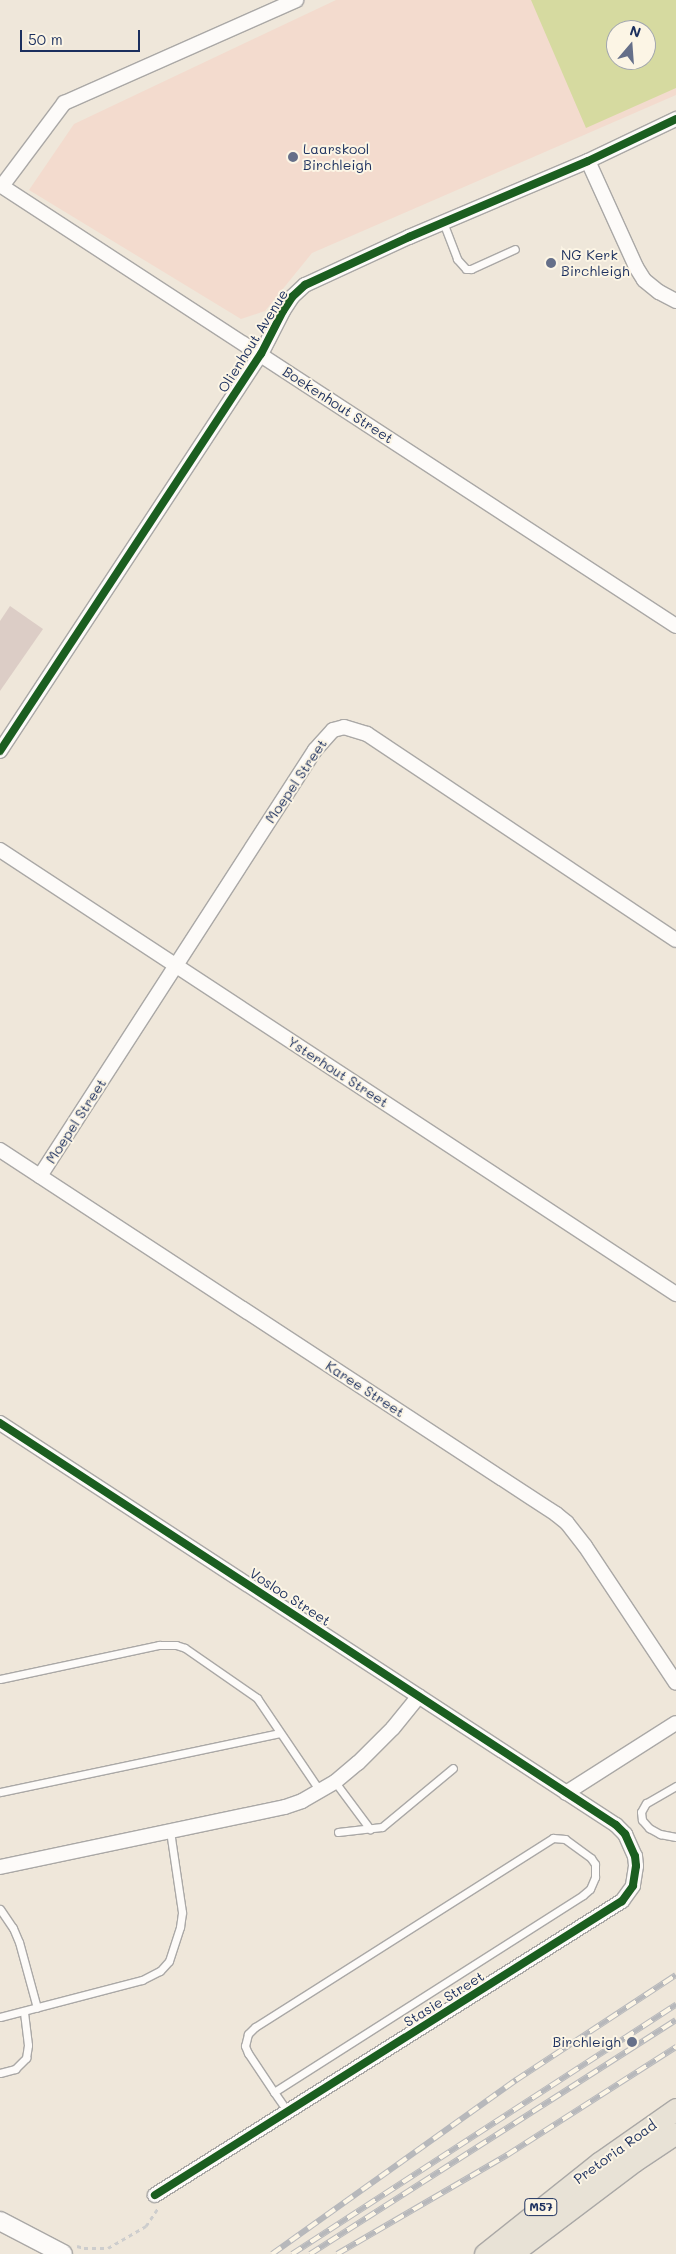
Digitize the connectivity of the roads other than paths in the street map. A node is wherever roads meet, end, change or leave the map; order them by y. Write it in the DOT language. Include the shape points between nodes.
graph roads {
  1 [pos="296,0"];
  2 [pos="676,119"];
  3 [pos="588,161"];
  4 [pos="1,185"];
  5 [pos="443,222"];
  6 [pos="516,249"];
  7 [pos="676,301"];
  8 [pos="261,354"];
  9 [pos="676,626"];
  10 [pos="0,751"];
  11 [pos="0,850"];
  12 [pos="676,940"];
  13 [pos="176,965"];
  14 [pos="0,1150"];
  15 [pos="40,1176"];
  16 [pos="676,1294"];
  17 [pos="0,1423"];
  18 [pos="0,1679"];
  19 [pos="676,1683"];
  20 [pos="419,1696"];
  21 [pos="676,1723"];
  22 [pos="279,1733"];
  23 [pos="453,1768"];
  24 [pos="335,1782"];
  25 [pos="676,1786"];
  26 [pos="320,1791"];
  27 [pos="0,1792"];
  28 [pos="566,1793"];
  29 [pos="370,1829"];
  30 [pos="170,1831"];
  31 [pos="338,1832"];
  32 [pos="676,1837"];
  33 [pos="0,1866"];
  34 [pos="0,1909"];
  35 [pos="37,2008"];
  36 [pos="24,2011"];
  37 [pos="0,2017"];
  38 [pos="0,2073"];
  39 [pos="274,2092"];
  40 [pos="676,2109"];
  41 [pos="288,2113"];
  42 [pos="672,2140"];
  43 [pos="155,2195"];
  44 [pos="0,2221"];
  45 [pos="69,2249"];
  46 [pos="484,2254"];
  47 [pos="511,2254"];
  1 -- 4 [label="street" via="64,103"];
  2 -- 3 [label="street, Olienhout Avenue"];
  3 -- 5 [label="street, Olienhout Avenue"];
  3 -- 7 [label="street" via="640,274 658,292"];
  4 -- 8 [label="street, Boekenhout Street"];
  5 -- 6 [label="lane" via="457,259 466,269"];
  5 -- 8 [label="street, Olienhout Avenue" via="305,285 283,311"];
  8 -- 9 [label="street, Boekenhout Street"];
  8 -- 10 [label="street, Olienhout Avenue"];
  11 -- 13 [label="street, Ysterhout Street"];
  12 -- 13 [label="street, Moepel Street" via="367,734 344,727 324,737"];
  13 -- 15 [label="street, Moepel Street"];
  13 -- 16 [label="street, Ysterhout Street"];
  14 -- 15 [label="street, Karee Street"];
  15 -- 19 [label="street, Karee Street" via="556,1514 585,1546"];
  17 -- 20 [label="street, Vosloo Street"];
  18 -- 22 [label="lane" via="159,1645 176,1645 250,1692"];
  20 -- 24 [label="street" via="393,1728"];
  20 -- 28 [label="street, Vosloo Street"];
  21 -- 28 [label="street"];
  22 -- 26 [label="lane"];
  22 -- 27 [label="lane"];
  23 -- 29 [label="lane" via="382,1827"];
  24 -- 26 [label="street"];
  24 -- 29 [label="lane"];
  25 -- 32 [label="lane" via="646,1803 641,1812 642,1820 649,1828"];
  26 -- 30 [label="street" via="285,1807"];
  28 -- 41 [label="street, Stasie Street" via="625,1834 636,1866 629,1893 611,1908"];
  29 -- 31 [label="lane"];
  30 -- 33 [label="street"];
  30 -- 35 [label="lane" via="182,1912 170,1961 160,1971 142,1980"];
  34 -- 35 [label="lane" via="19,1942"];
  35 -- 36 [label="lane"];
  36 -- 37 [label="lane"];
  36 -- 38 [label="lane" via="28,2045 26,2058 15,2069"];
  39 -- 39 [label="lane" via="245,2046 248,2034 256,2027 547,1841 565,1839 591,1858 595,1864 595,1877 583,1895"];
  39 -- 41 [label="lane"];
  40 -- 46 [label="main road, Pretoria Road / M57" via="598,2163"];
  41 -- 43 [label="street, Stasie Street"];
  42 -- 47 [label="main road, Pretoria Road / M57"];
  44 -- 45 [label="street"];
}
